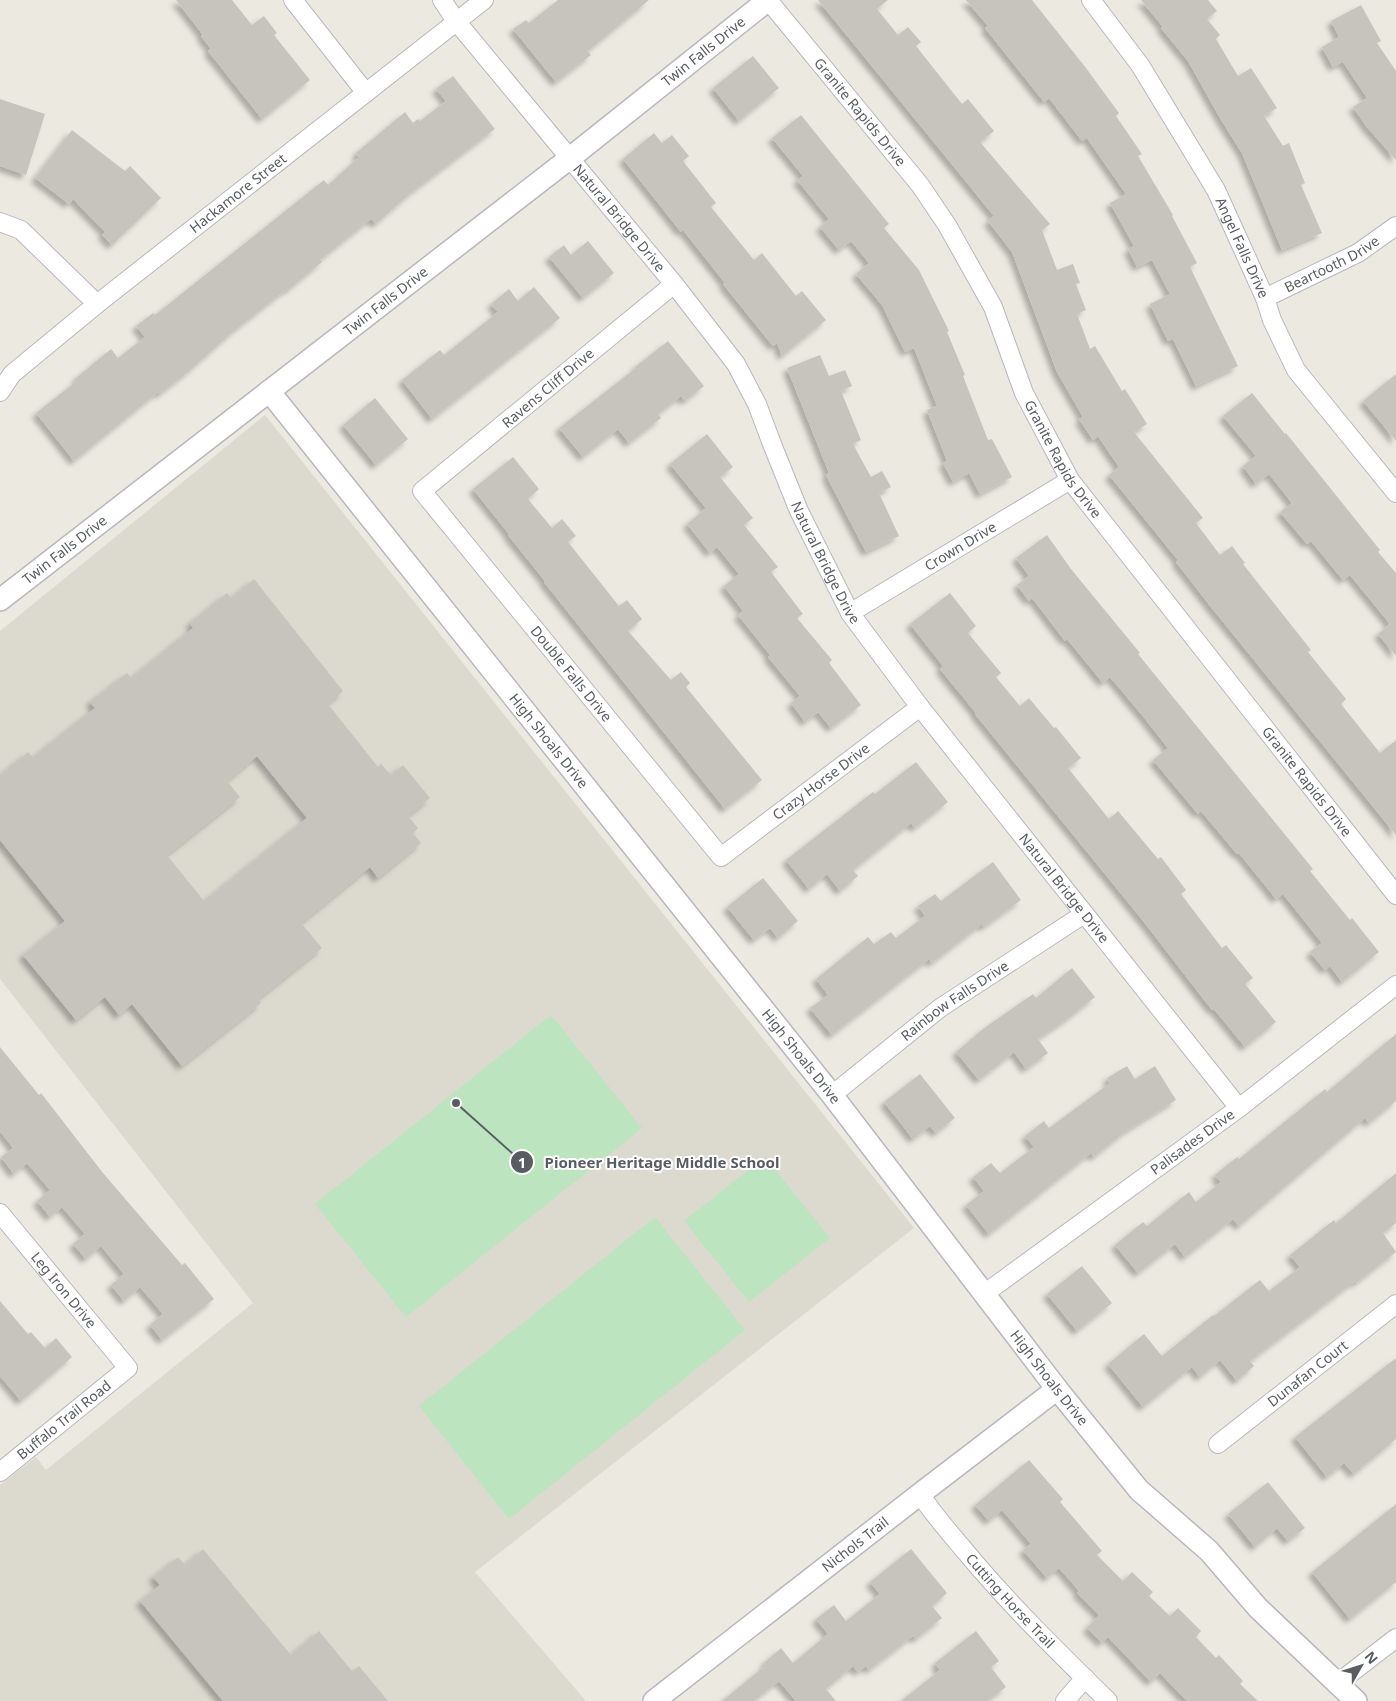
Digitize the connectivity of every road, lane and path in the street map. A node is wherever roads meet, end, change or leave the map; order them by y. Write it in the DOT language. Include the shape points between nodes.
graph roads {
  1 [pos="293,0"];
  2 [pos="442,0"];
  3 [pos="484,0"];
  4 [pos="768,0"];
  5 [pos="1092,0"];
  6 [pos="456,21"];
  7 [pos="366,93"];
  8 [pos="570,158"];
  9 [pos="0,222"];
  10 [pos="1396,226"];
  11 [pos="674,284"];
  12 [pos="1265,298"];
  13 [pos="97,304"];
  14 [pos="269,391"];
  15 [pos="0,392"];
  16 [pos="1070,480"];
  17 [pos="422,492"];
  18 [pos="1396,493"];
  19 [pos="0,600"];
  20 [pos="850,613"];
  21 [pos="920,707"];
  22 [pos="721,856"];
  23 [pos="1396,895"];
  24 [pos="1084,914"];
  25 [pos="1396,985"];
  26 [pos="832,1095"];
  27 [pos="1239,1108"];
  28 [pos="0,1213"];
  29 [pos="984,1294"];
  30 [pos="1396,1304"];
  31 [pos="128,1368"];
  32 [pos="1057,1389"];
  33 [pos="1218,1444"];
  34 [pos="0,1472"];
  35 [pos="920,1494"];
  36 [pos="1396,1638"];
  37 [pos="1085,1678"];
  38 [pos="1338,1683"];
  39 [pos="654,1701"];
  40 [pos="1065,1701"];
  41 [pos="1108,1701"];
  42 [pos="1356,1701"];
  1 -- 7 [label="street"];
  2 -- 6 [label="street, Natural Bridge Drive"];
  3 -- 6 [label="street, Hackamore Street"];
  4 -- 8 [label="street, Twin Falls Drive"];
  4 -- 16 [label="street, Granite Rapids Drive" via="920,185 947,225 993,307 1024,394"];
  5 -- 12 [label="street, Angel Falls Drive" via="1140,65 1216,190"];
  6 -- 7 [label="street, Hackamore Street"];
  6 -- 8 [label="street, Natural Bridge Drive"];
  7 -- 13 [label="street, Hackamore Street"];
  8 -- 11 [label="street, Natural Bridge Drive"];
  8 -- 14 [label="street, Twin Falls Drive"];
  9 -- 13 [label="street" via="21,230"];
  10 -- 12 [label="street, Beartooth Drive" via="1358,253"];
  11 -- 17 [label="street, Ravens Cliff Drive"];
  11 -- 20 [label="street, Natural Bridge Drive" via="736,364 757,404 799,511"];
  12 -- 18 [label="street, Angel Falls Drive" via="1296,370"];
  13 -- 15 [label="street, Hackamore Street" via="12,374"];
  14 -- 19 [label="street, Twin Falls Drive"];
  14 -- 26 [label="street, High Shoals Drive"];
  16 -- 20 [label="street, Crown Drive"];
  16 -- 23 [label="street, Granite Rapids Drive"];
  17 -- 22 [label="street, Double Falls Drive"];
  20 -- 21 [label="street, Natural Bridge Drive"];
  21 -- 22 [label="street, Crazy Horse Drive"];
  21 -- 24 [label="street, Natural Bridge Drive"];
  24 -- 26 [label="street, Rainbow Falls Drive" via="940,1008"];
  24 -- 27 [label="street, Natural Bridge Drive"];
  25 -- 27 [label="street, Palisades Drive"];
  26 -- 29 [label="street, High Shoals Drive"];
  27 -- 29 [label="street, Palisades Drive"];
  28 -- 31 [label="street, Leg Iron Drive"];
  29 -- 32 [label="street, High Shoals Drive"];
  30 -- 33 [label="street, Dunafan Court"];
  31 -- 34 [label="street, Buffalo Trail Road"];
  32 -- 35 [label="street, Nichols Trail"];
  32 -- 38 [label="street, High Shoals Drive" via="1139,1490 1209,1551 1258,1608"];
  35 -- 37 [label="street, Cutting Horse Trail" via="998,1589"];
  35 -- 39 [label="street, Nichols Trail"];
  36 -- 38 [label="street"];
  37 -- 40 [label="street"];
  37 -- 41 [label="street, Cutting Horse Trail"];
  38 -- 42 [label="street, High Shoals Drive"];
}
